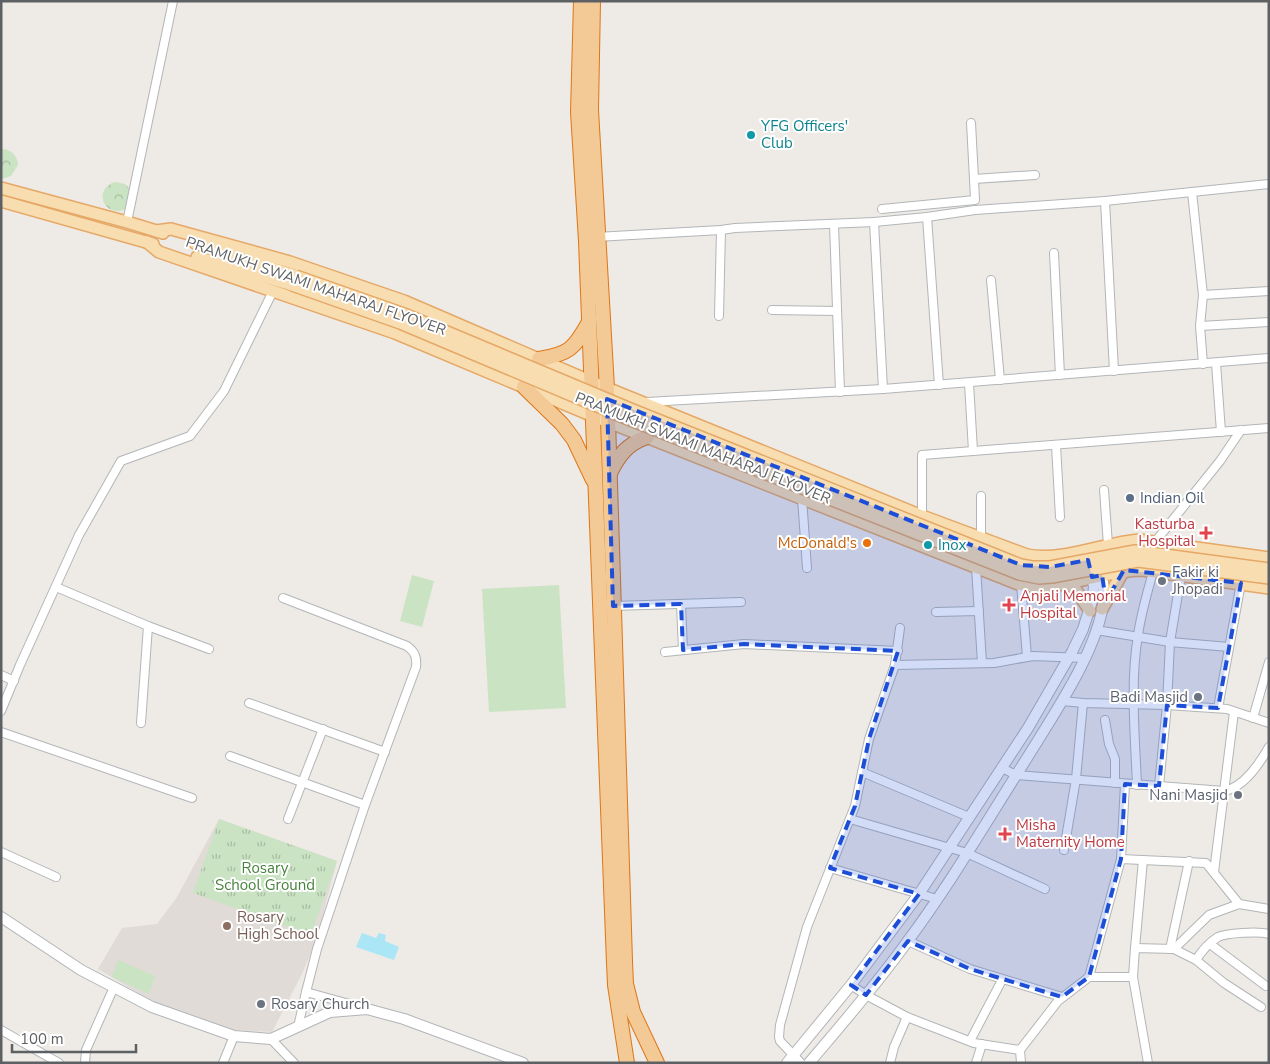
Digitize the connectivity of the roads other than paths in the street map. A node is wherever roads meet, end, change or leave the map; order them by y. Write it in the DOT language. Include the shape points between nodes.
graph roads {
  1 [pos="173,1"];
  2 [pos="581,1"];
  3 [pos="593,1"];
  4 [pos="970,123"];
  5 [pos="1035,175"];
  6 [pos="974,179"];
  7 [pos="1269,184"];
  8 [pos="1,188"];
  9 [pos="1192,192"];
  10 [pos="1,200"];
  11 [pos="1105,201"];
  12 [pos="882,209"];
  13 [pos="927,217"];
  14 [pos="127,222"];
  15 [pos="874,222"];
  16 [pos="834,224"];
  17 [pos="721,230"];
  18 [pos="156,231"];
  19 [pos="593,237"];
  20 [pos="146,242"];
  21 [pos="1054,253"];
  22 [pos="992,280"];
  23 [pos="273,291"];
  24 [pos="1269,291"];
  25 [pos="1203,295"];
  26 [pos="772,310"];
  27 [pos="837,311"];
  28 [pos="719,316"];
  29 [pos="590,322"];
  30 [pos="1269,322"];
  31 [pos="1200,326"];
  32 [pos="1269,358"];
  33 [pos="539,359"];
  34 [pos="1216,363"];
  35 [pos="1203,364"];
  36 [pos="1114,371"];
  37 [pos="1060,376"];
  38 [pos="1000,380"];
  39 [pos="592,382"];
  40 [pos="969,383"];
  41 [pos="938,385"];
  42 [pos="524,387"];
  43 [pos="607,388"];
  44 [pos="883,390"];
  45 [pos="840,392"];
  46 [pos="642,402"];
  47 [pos="593,416"];
  48 [pos="608,422"];
  49 [pos="1269,428"];
  50 [pos="1241,430"];
  51 [pos="1221,432"];
  52 [pos="647,437"];
  53 [pos="1056,444"];
  54 [pos="973,451"];
  55 [pos="609,475"];
  56 [pos="596,485"];
  57 [pos="1104,490"];
  58 [pos="981,496"];
  59 [pos="802,498"];
  60 [pos="922,516"];
  61 [pos="1060,517"];
  62 [pos="982,539"];
  63 [pos="1155,542"];
  64 [pos="1108,545"];
  65 [pos="1090,549"];
  66 [pos="1269,558"];
  67 [pos="976,567"];
  68 [pos="807,568"];
  69 [pos="1269,569"];
  70 [pos="1124,570"];
  71 [pos="1153,572"];
  72 [pos="1097,576"];
  73 [pos="1181,576"];
  74 [pos="1269,578"];
  75 [pos="1020,584"];
  76 [pos="1062,584"];
  77 [pos="1241,584"];
  78 [pos="56,587"];
  79 [pos="1269,588"];
  80 [pos="284,598"];
  81 [pos="741,602"];
  82 [pos="681,604"];
  83 [pos="613,606"];
  84 [pos="1102,609"];
  85 [pos="1090,610"];
  86 [pos="979,611"];
  87 [pos="936,612"];
  88 [pos="148,626"];
  89 [pos="900,628"];
  90 [pos="1096,630"];
  91 [pos="1137,636"];
  92 [pos="1170,642"];
  93 [pos="1229,647"];
  94 [pos="209,649"];
  95 [pos="683,650"];
  96 [pos="898,651"];
  97 [pos="665,652"];
  98 [pos="1027,657"];
  99 [pos="1069,657"];
  100 [pos="1085,658"];
  101 [pos="1269,662"];
  102 [pos="982,663"];
  103 [pos="895,665"];
  104 [pos="1,675"];
  105 [pos="14,681"];
  106 [pos="1062,701"];
  107 [pos="249,702"];
  108 [pos="1084,703"];
  109 [pos="1134,703"];
  110 [pos="1167,705"];
  111 [pos="1218,708"];
  112 [pos="1,712"];
  113 [pos="1234,712"];
  114 [pos="1254,718"];
  115 [pos="1105,720"];
  116 [pos="141,723"];
  117 [pos="1269,723"];
  118 [pos="323,729"];
  119 [pos="1,732"];
  120 [pos="1269,747"];
  121 [pos="385,752"];
  122 [pos="230,756"];
  123 [pos="1002,768"];
  124 [pos="862,772"];
  125 [pos="1016,775"];
  126 [pos="1076,779"];
  127 [pos="302,782"];
  128 [pos="1115,783"];
  129 [pos="1125,784"];
  130 [pos="1137,785"];
  131 [pos="1159,786"];
  132 [pos="1224,791"];
  133 [pos="192,798"];
  134 [pos="365,805"];
  135 [pos="969,816"];
  136 [pos="288,819"];
  137 [pos="850,819"];
  138 [pos="950,848"];
  139 [pos="1064,850"];
  140 [pos="1,852"];
  141 [pos="967,853"];
  142 [pos="1121,859"];
  143 [pos="1143,860"];
  144 [pos="1188,861"];
  145 [pos="830,868"];
  146 [pos="1214,872"];
  147 [pos="56,877"];
  148 [pos="1046,888"];
  149 [pos="919,894"];
  150 [pos="937,898"];
  151 [pos="1239,904"];
  152 [pos="1269,909"];
  153 [pos="1,916"];
  154 [pos="1269,934"];
  155 [pos="908,941"];
  156 [pos="1210,944"];
  157 [pos="1135,948"];
  158 [pos="1172,949"];
  159 [pos="1196,960"];
  160 [pos="1088,977"];
  161 [pos="1133,977"];
  162 [pos="1002,980"];
  163 [pos="851,985"];
  164 [pos="1266,986"];
  165 [pos="114,987"];
  166 [pos="306,992"];
  167 [pos="866,995"];
  168 [pos="1062,997"];
  169 [pos="1261,1008"];
  170 [pos="367,1009"];
  171 [pos="907,1017"];
  172 [pos="298,1026"];
  173 [pos="1,1030"];
  174 [pos="234,1036"];
  175 [pos="272,1039"];
  176 [pos="970,1041"];
  177 [pos="982,1044"];
  178 [pos="1020,1050"];
  179 [pos="794,1060"];
  180 [pos="59,1063"];
  181 [pos="85,1063"];
  182 [pos="223,1063"];
  183 [pos="294,1063"];
  184 [pos="522,1063"];
  185 [pos="627,1063"];
  186 [pos="656,1063"];
  187 [pos="809,1063"];
  188 [pos="890,1063"];
  189 [pos="976,1063"];
  190 [pos="1021,1063"];
  191 [pos="1148,1063"];
  1 -- 14 [label="street"];
  2 -- 19 [label="highway" via="578,112"];
  3 -- 19 [label="highway"];
  4 -- 6 [label="street"];
  5 -- 6 [label="street"];
  6 -- 12 [label="street" via="975,200"];
  7 -- 9 [label="street"];
  8 -- 14 [label="main road, PRAMUKH SWAMI MAHARAJ FLYOVER"];
  9 -- 11 [label="street"];
  9 -- 25 [label="street"];
  10 -- 20 [label="main road"];
  11 -- 13 [label="street" via="975,210"];
  11 -- 36 [label="street"];
  13 -- 15 [label="street"];
  13 -- 41 [label="street"];
  14 -- 18 [label="main road, PRAMUKH SWAMI MAHARAJ FLYOVER"];
  15 -- 16 [label="street"];
  15 -- 44 [label="street"];
  16 -- 17 [label="street"];
  16 -- 27 [label="street"];
  17 -- 19 [label="street"];
  17 -- 28 [label="street"];
  18 -- 33 [label="main road" via="171,229 290,262 404,302"];
  18 -- 69 [label="main road, PRAMUKH SWAMI MAHARAJ FLYOVER, bridge" via="404,314 633,410 1021,565 1050,567 1135,551"];
  19 -- 29 [label="highway"];
  19 -- 43 [label="highway"];
  20 -- 23 [label="main road" via="159,252"];
  20 -- 74 [label="main road, PRAMUKH SWAMI MAHARAJ FLYOVER, bridge" via="292,285 400,323 1019,574 1052,577 1138,561"];
  21 -- 37 [label="street"];
  22 -- 38 [label="street"];
  23 -- 42 [label="main road" via="395,333"];
  23 -- 78 [label="street" via="224,391 190,436 121,461 79,535"];
  24 -- 25 [label="street"];
  25 -- 31 [label="street"];
  26 -- 27 [label="street"];
  27 -- 45 [label="street"];
  29 -- 33 [label="highway" via="568,351"];
  29 -- 39 [label="highway"];
  30 -- 31 [label="street"];
  31 -- 35 [label="street"];
  32 -- 34 [label="street"];
  33 -- 39 [label="main road"];
  34 -- 35 [label="street"];
  34 -- 51 [label="street"];
  35 -- 36 [label="street"];
  36 -- 37 [label="street"];
  37 -- 38 [label="street"];
  38 -- 40 [label="street"];
  39 -- 43 [label="main road"];
  39 -- 47 [label="highway"];
  40 -- 41 [label="street"];
  40 -- 54 [label="street"];
  41 -- 44 [label="street"];
  42 -- 47 [label="main road"];
  42 -- 56 [label="highway" via="574,440"];
  43 -- 46 [label="main road"];
  43 -- 48 [label="highway"];
  44 -- 45 [label="street"];
  45 -- 46 [label="street"];
  46 -- 60 [label="main road"];
  47 -- 48 [label="main road"];
  47 -- 56 [label="highway"];
  48 -- 52 [label="main road"];
  48 -- 55 [label="highway"];
  49 -- 50 [label="street"];
  50 -- 51 [label="street"];
  50 -- 63 [label="street"];
  51 -- 53 [label="street"];
  52 -- 55 [label="highway" via="624,450"];
  52 -- 59 [label="main road"];
  53 -- 54 [label="street"];
  53 -- 61 [label="street"];
  54 -- 60 [label="street" via="922,455"];
  55 -- 83 [label="highway"];
  56 -- 185 [label="highway" via="615,985"];
  57 -- 64 [label="street"];
  58 -- 62 [label="street"];
  59 -- 67 [label="main road"];
  59 -- 68 [label="street"];
  60 -- 62 [label="main road"];
  62 -- 65 [label="main road" via="1038,558"];
  63 -- 64 [label="main road"];
  63 -- 66 [label="main road"];
  64 -- 65 [label="main road"];
  65 -- 72 [label="street"];
  67 -- 75 [label="main road"];
  67 -- 86 [label="street"];
  70 -- 71 [label="main road"];
  70 -- 72 [label="main road"];
  70 -- 84 [label="main road"];
  71 -- 73 [label="main road"];
  71 -- 91 [label="street"];
  72 -- 76 [label="main road"];
  72 -- 84 [label="street" via="1104,597"];
  72 -- 85 [label="street"];
  73 -- 77 [label="main road"];
  73 -- 92 [label="street"];
  75 -- 76 [label="main road" via="1048,587"];
  75 -- 98 [label="street"];
  76 -- 85 [label="main road" via="1074,587"];
  77 -- 79 [label="main road"];
  77 -- 93 [label="street"];
  78 -- 88 [label="street"];
  78 -- 105 [label="street"];
  80 -- 121 [label="street" via="407,646 415,654 416,667"];
  81 -- 82 [label="street"];
  82 -- 83 [label="street"];
  82 -- 95 [label="street"];
  83 -- 186 [label="highway" via="626,984 633,1012"];
  84 -- 90 [label="street"];
  85 -- 99 [label="street"];
  86 -- 87 [label="street"];
  86 -- 102 [label="street"];
  88 -- 94 [label="street"];
  88 -- 116 [label="street"];
  89 -- 96 [label="street"];
  90 -- 91 [label="street"];
  90 -- 100 [label="street"];
  91 -- 92 [label="street"];
  91 -- 109 [label="street"];
  92 -- 93 [label="street"];
  92 -- 110 [label="street"];
  93 -- 111 [label="street"];
  95 -- 96 [label="street" via="744,644"];
  95 -- 97 [label="street"];
  96 -- 103 [label="street"];
  98 -- 99 [label="street"];
  98 -- 102 [label="street"];
  99 -- 100 [label="street"];
  99 -- 123 [label="street"];
  100 -- 106 [label="street"];
  101 -- 114 [label="street"];
  102 -- 103 [label="street"];
  103 -- 124 [label="street" via="868,739"];
  104 -- 105 [label="street"];
  105 -- 112 [label="street"];
  106 -- 108 [label="street"];
  106 -- 125 [label="street"];
  107 -- 118 [label="street"];
  108 -- 109 [label="street"];
  108 -- 126 [label="street"];
  109 -- 110 [label="street"];
  109 -- 130 [label="street"];
  110 -- 111 [label="street"];
  110 -- 131 [label="street"];
  111 -- 113 [label="street"];
  113 -- 114 [label="street"];
  113 -- 132 [label="street"];
  114 -- 117 [label="street"];
  115 -- 128 [label="street" via="1115,759"];
  118 -- 121 [label="street"];
  118 -- 127 [label="street"];
  119 -- 133 [label="street"];
  120 -- 132 [label="street" via="1259,766 1232,790"];
  121 -- 134 [label="street"];
  122 -- 127 [label="street"];
  123 -- 125 [label="street"];
  123 -- 135 [label="street"];
  124 -- 135 [label="street"];
  124 -- 137 [label="street"];
  125 -- 126 [label="street"];
  125 -- 141 [label="street"];
  126 -- 128 [label="street"];
  126 -- 139 [label="street"];
  127 -- 134 [label="street"];
  127 -- 136 [label="street"];
  128 -- 129 [label="street"];
  129 -- 130 [label="street"];
  129 -- 142 [label="street"];
  130 -- 131 [label="street"];
  131 -- 132 [label="street"];
  132 -- 146 [label="street"];
  134 -- 166 [label="street"];
  135 -- 138 [label="street"];
  137 -- 138 [label="street"];
  137 -- 145 [label="street"];
  138 -- 141 [label="street"];
  138 -- 149 [label="street"];
  140 -- 147 [label="street"];
  141 -- 148 [label="street"];
  141 -- 150 [label="street"];
  142 -- 143 [label="street"];
  142 -- 160 [label="street"];
  143 -- 144 [label="street"];
  143 -- 157 [label="street"];
  144 -- 146 [label="street" via="1206,862"];
  144 -- 158 [label="street"];
  145 -- 149 [label="street"];
  145 -- 179 [label="street" via="807,927 779,1032 780,1041"];
  146 -- 151 [label="street"];
  149 -- 150 [label="street"];
  149 -- 163 [label="street"];
  150 -- 155 [label="street"];
  151 -- 152 [label="street"];
  151 -- 158 [label="street" via="1209,915"];
  153 -- 165 [label="street" via="81,970"];
  154 -- 156 [label="street" via="1247,932 1218,937"];
  155 -- 162 [label="street"];
  155 -- 167 [label="street"];
  156 -- 159 [label="street"];
  156 -- 164 [label="street"];
  157 -- 158 [label="street"];
  157 -- 161 [label="street"];
  158 -- 159 [label="street"];
  159 -- 169 [label="street"];
  160 -- 161 [label="street"];
  160 -- 168 [label="street"];
  161 -- 191 [label="street"];
  162 -- 168 [label="street"];
  162 -- 176 [label="street"];
  163 -- 167 [label="street"];
  163 -- 179 [label="street"];
  165 -- 174 [label="street" via="152,1007"];
  165 -- 181 [label="street" via="86,1050"];
  166 -- 170 [label="street"];
  166 -- 172 [label="street"];
  167 -- 171 [label="street"];
  167 -- 187 [label="street"];
  168 -- 178 [label="street"];
  170 -- 172 [label="street" via="330,1012"];
  170 -- 184 [label="street" via="404,1019"];
  171 -- 176 [label="street"];
  171 -- 188 [label="street"];
  172 -- 175 [label="street"];
  173 -- 180 [label="street"];
  174 -- 175 [label="street"];
  174 -- 182 [label="street"];
  175 -- 183 [label="street"];
  176 -- 177 [label="street"];
  177 -- 178 [label="street"];
  177 -- 189 [label="street"];
  178 -- 190 [label="street"];
}
